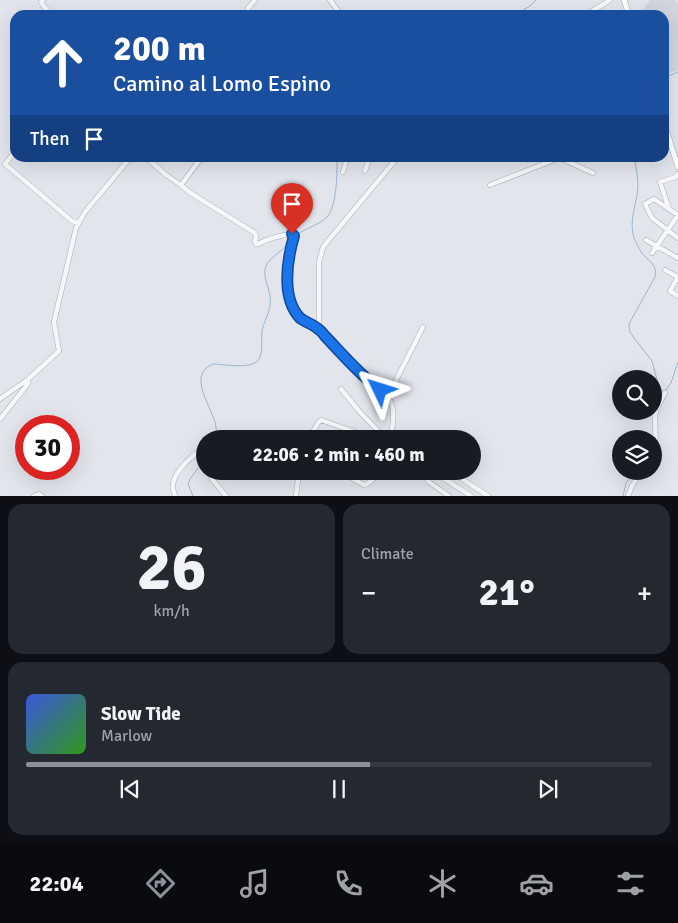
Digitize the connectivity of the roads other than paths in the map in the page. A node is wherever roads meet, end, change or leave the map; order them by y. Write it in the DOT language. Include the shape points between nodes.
graph roads {
  1 [pos="255,0"];
  2 [pos="610,0"];
  3 [pos="247,10"];
  4 [pos="594,10"];
  5 [pos="669,139"];
  6 [pos="10,158"];
  7 [pos="127,162"];
  8 [pos="151,162"];
  9 [pos="198,162"];
  10 [pos="346,162"];
  11 [pos="367,162"];
  12 [pos="394,162"];
  13 [pos="550,162"];
  14 [pos="569,162"];
  15 [pos="678,167"];
  16 [pos="365,171"];
  17 [pos="344,172"];
  18 [pos="593,173"];
  19 [pos="678,174"];
  20 [pos="182,185"];
  21 [pos="490,185"];
  22 [pos="669,209"];
  23 [pos="678,215"];
  24 [pos="78,223"];
  25 [pos="668,230"];
  26 [pos="678,238"];
  27 [pos="646,240"];
  28 [pos="657,246"];
  29 [pos="652,253"];
  30 [pos="678,258"];
  31 [pos="664,270"];
  32 [pos="678,277"];
  33 [pos="678,296"];
  34 [pos="423,327"];
  35 [pos="319,329"];
  36 [pos="26,380"];
  37 [pos="341,388"];
  38 [pos="665,393"];
  39 [pos="388,396"];
  40 [pos="0,399"];
  41 [pos="0,419"];
  42 [pos="315,430"];
  43 [pos="349,430"];
  44 [pos="377,430"];
  45 [pos="393,430"];
  46 [pos="656,430"];
  47 [pos="196,454"];
  48 [pos="214,480"];
  49 [pos="298,480"];
  50 [pos="355,480"];
  51 [pos="372,480"];
  52 [pos="428,480"];
  53 [pos="434,480"];
  54 [pos="448,480"];
  55 [pos="464,480"];
  56 [pos="636,480"];
  57 [pos="432,484"];
  58 [pos="34,496"];
  59 [pos="42,496"];
  60 [pos="175,496"];
  61 [pos="226,496"];
  62 [pos="296,496"];
  63 [pos="449,496"];
  64 [pos="471,496"];
  65 [pos="488,496"];
  66 [pos="628,496"];
  1 -- 3 [label="street"];
  2 -- 4 [label="street"];
  5 -- 15 [label="main road"];
  6 -- 24 [label="street" via="5,164"];
  7 -- 24 [label="street"];
  8 -- 20 [label="street"];
  9 -- 20 [label="street"];
  10 -- 17 [label="street"];
  11 -- 16 [label="street"];
  12 -- 35 [label="street" via="323,247 319,262"];
  13 -- 21 [label="street"];
  14 -- 18 [label="street"];
  19 -- 22 [label="street" via="660,182"];
  20 -- 35 [label="street" via="255,233 256,244 288,234 294,236 288,266 290,298 300,318"];
  22 -- 23 [label="street"];
  22 -- 25 [label="street" via="654,199 645,204 650,217"];
  23 -- 25 [label="street"];
  24 -- 36 [label="street" via="54,322 59,351"];
  25 -- 26 [label="street"];
  25 -- 28 [label="street"];
  27 -- 28 [label="street"];
  28 -- 29 [label="street"];
  28 -- 30 [label="street"];
  31 -- 32 [label="street"];
  32 -- 33 [label="street" via="670,292"];
  34 -- 39 [label="street"];
  35 -- 39 [label="street" via="367,380"];
  36 -- 40 [label="street"];
  36 -- 41 [label="street" via="27,385"];
  37 -- 44 [label="street"];
  38 -- 46 [label="street" via="656,412"];
  39 -- 45 [label="street" via="393,409"];
  42 -- 43 [label="street" via="321,420"];
  47 -- 60 [label="street" via="174,478"];
  48 -- 61 [label="street"];
  49 -- 62 [label="street"];
  50 -- 51 [label="street" via="364,485"];
  52 -- 57 [label="street"];
  53 -- 57 [label="street"];
  54 -- 64 [label="street"];
  55 -- 65 [label="street"];
  56 -- 66 [label="street"];
  57 -- 63 [label="street"];
  58 -- 59 [label="street"];
}
